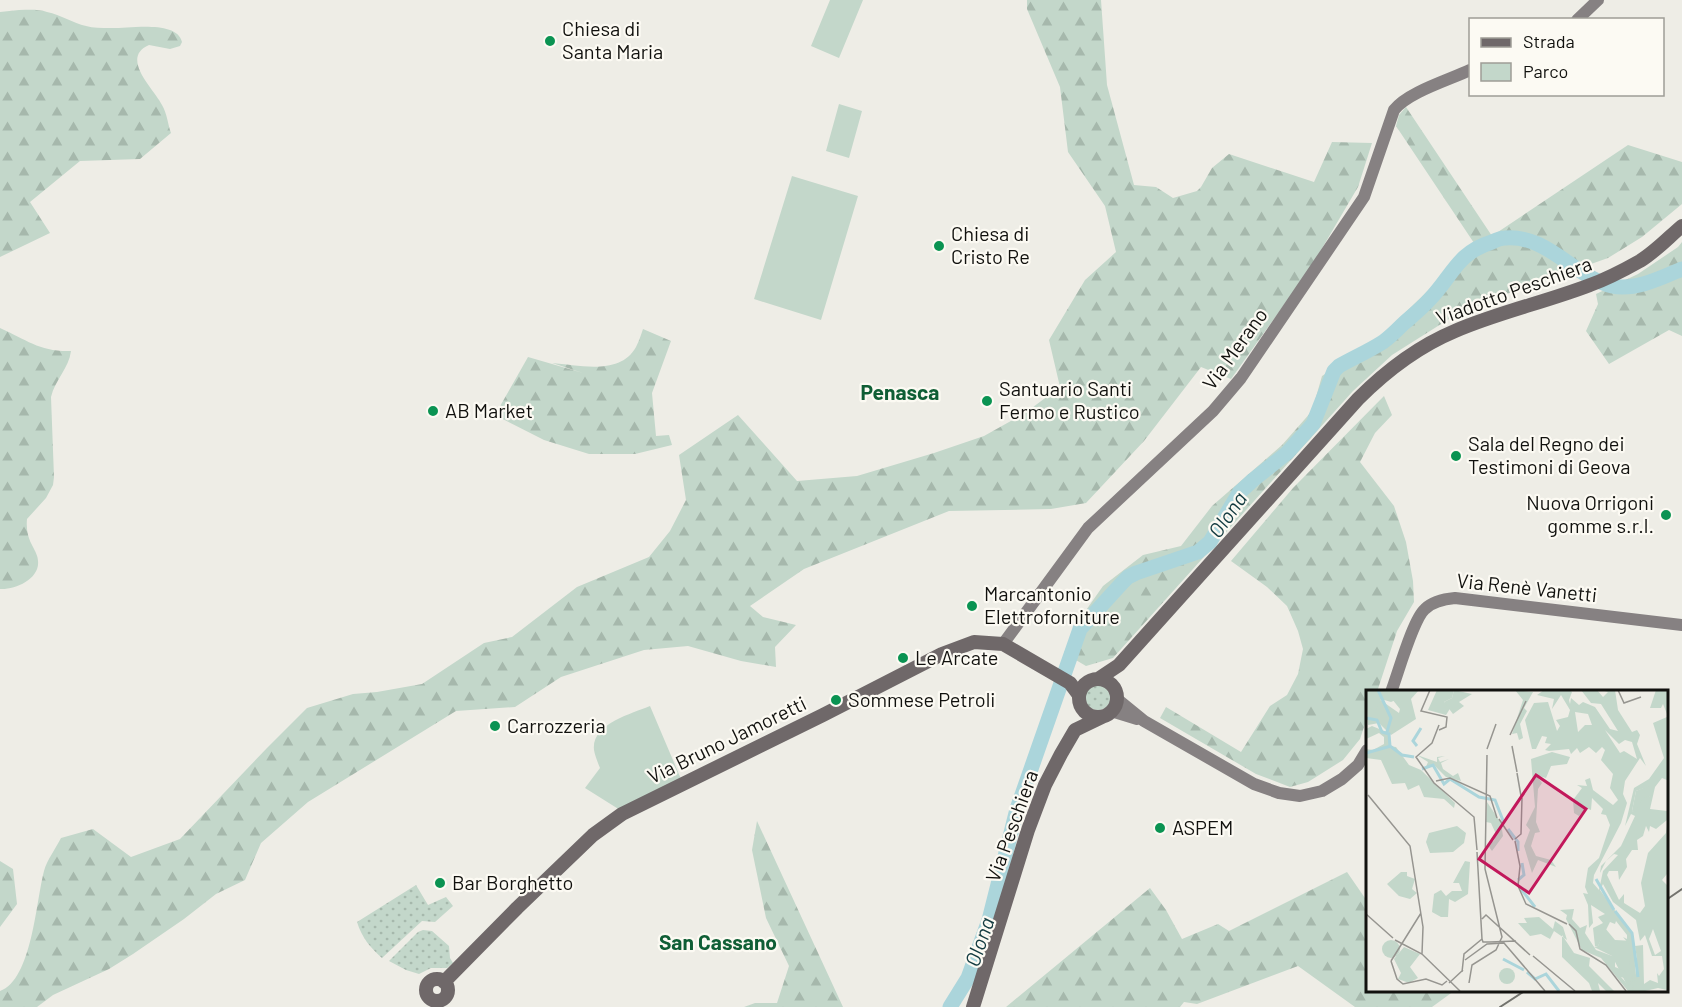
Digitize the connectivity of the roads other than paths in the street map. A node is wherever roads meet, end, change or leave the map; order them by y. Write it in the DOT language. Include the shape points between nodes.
graph roads {
  1 [pos="1598,0"];
  2 [pos="1579,18"];
  3 [pos="1469,70"];
  4 [pos="1682,226"];
  5 [pos="1682,625"];
  6 [pos="1003,644"];
  7 [pos="1119,665"];
  8 [pos="1098,679"];
  9 [pos="1392,690"];
  10 [pos="1078,692"];
  11 [pos="1112,705"];
  12 [pos="1075,730"];
  13 [pos="1366,752"];
  14 [pos="425,1002"];
  15 [pos="973,1007"];
  1 -- 2 [label="street"];
  3 -- 6 [label="street, Via Merano" via="1398,104 1364,197 1241,378 1213,411 1088,528"];
  4 -- 7 [label="main road, Viadotto Peschiera" via="1642,260 1592,285 1454,331 1373,383"];
  5 -- 9 [label="street, Via Renè Vanetti" via="1442,599 1419,615"];
  6 -- 10 [label="main road, Via Bruno Jamoretti"];
  6 -- 14 [label="main road, Via Bruno Jamoretti" via="974,642 942,654 621,814 593,835 444,982 444,998"];
  7 -- 8 [label="main road"];
  7 -- 11 [label="main road"];
  8 -- 10 [label="main road" via="1090,680"];
  8 -- 11 [label="main road" via="1110,683"];
  10 -- 11 [label="main road" via="1091,716"];
  10 -- 12 [label="main road, Via Peschiera"];
  11 -- 12 [label="main road"];
  11 -- 13 [label="street" via="1254,784 1279,793 1300,796 1322,791 1358,765"];
  12 -- 15 [label="main road, Via Peschiera" via="1045,785 1028,830"];
}
